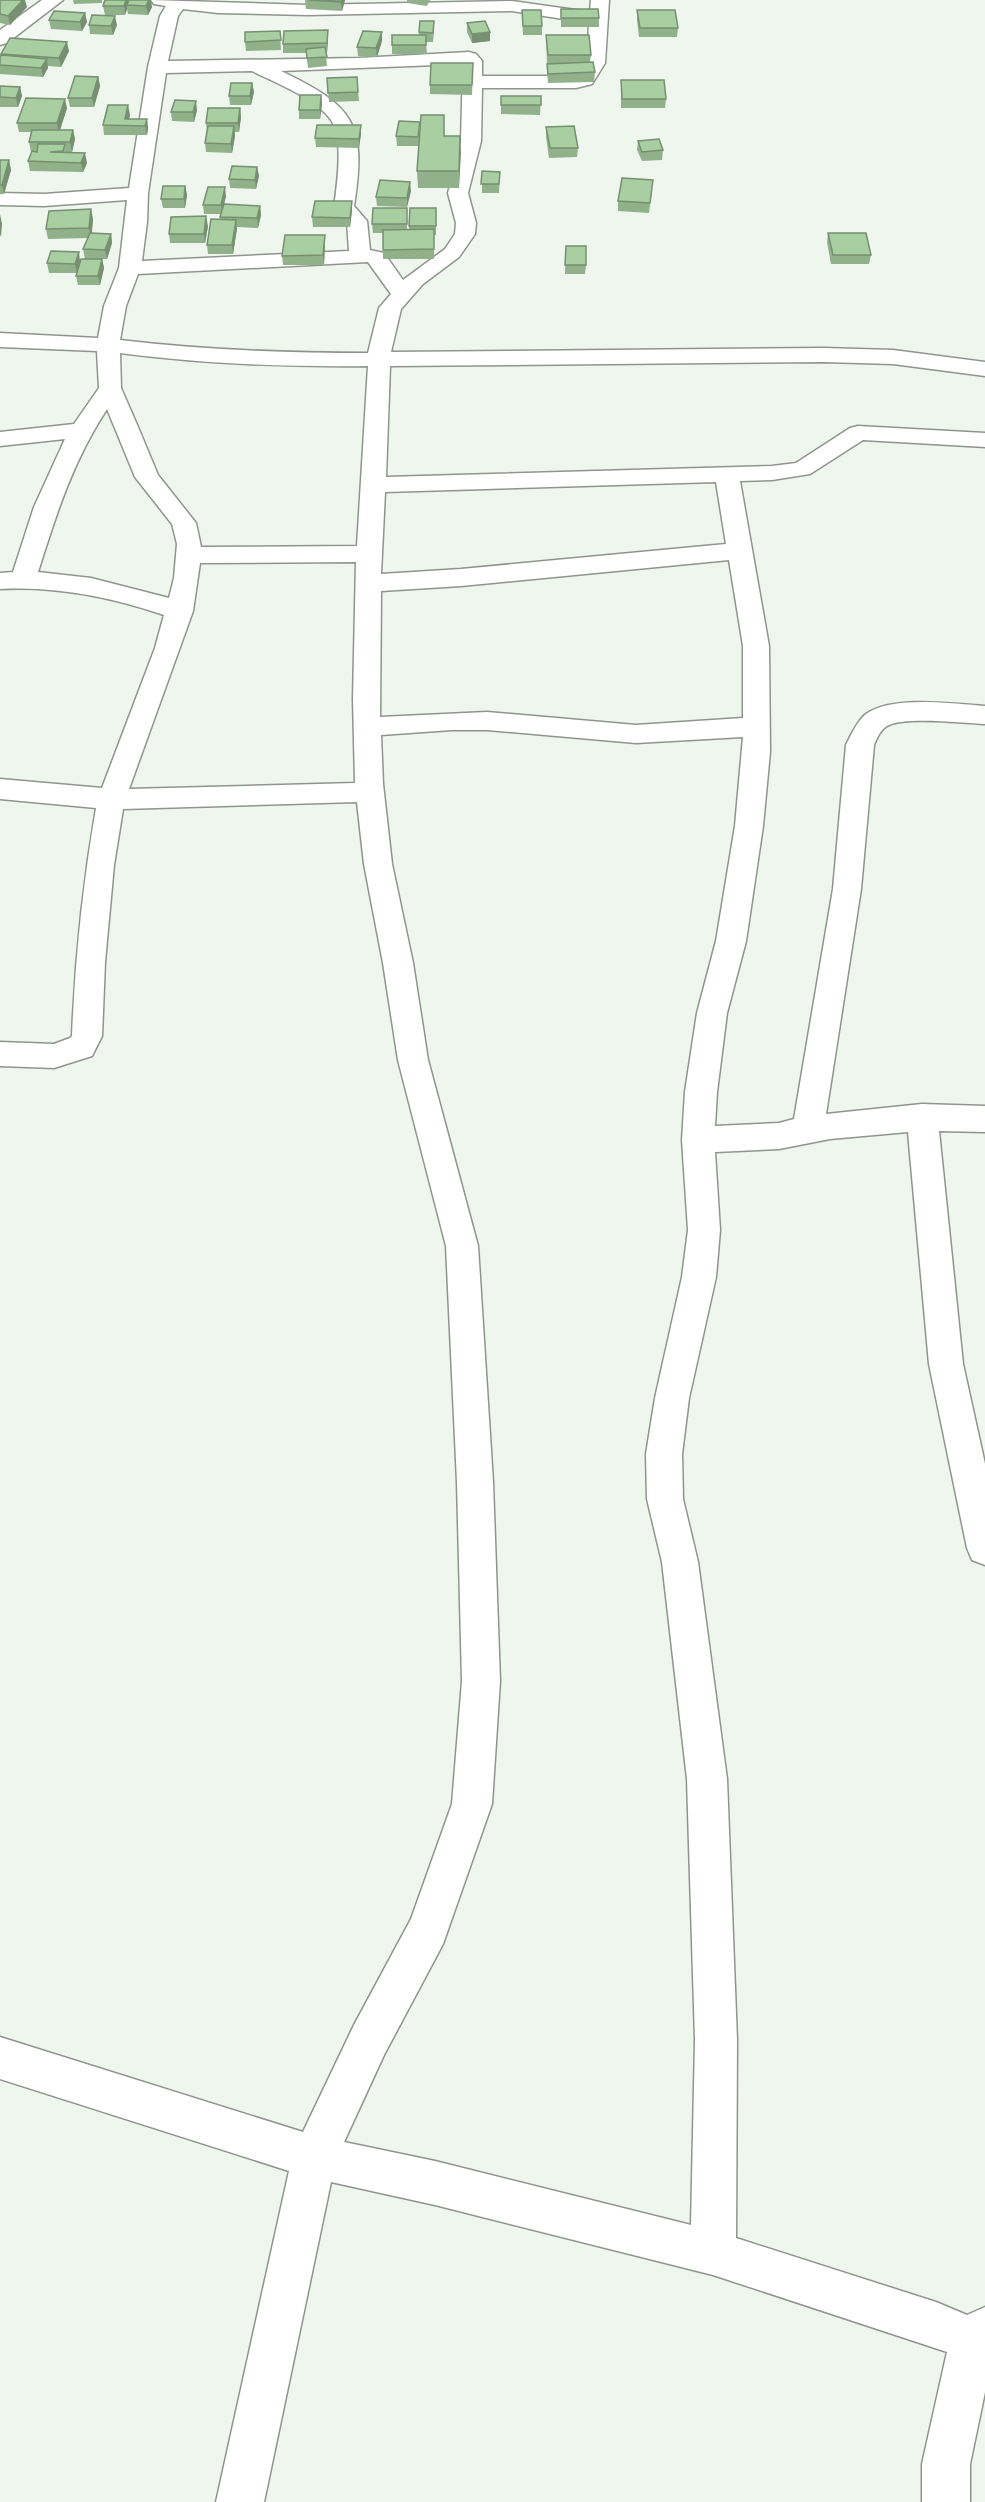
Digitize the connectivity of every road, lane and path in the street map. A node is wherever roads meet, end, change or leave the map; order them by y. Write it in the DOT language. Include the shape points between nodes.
graph roads {
  1 [pos="54,0"];
  2 [pos="172,1"];
  3 [pos="600,9"];
  4 [pos="0,39"];
  5 [pos="255,65"];
  6 [pos="157,67"];
  7 [pos="474,82"];
  8 [pos="138,193"];
  9 [pos="0,199"];
  10 [pos="360,256"];
  11 [pos="130,268"];
  12 [pos="401,293"];
  13 [pos="0,340"];
  14 [pos="108,345"];
  15 [pos="378,358"];
  16 [pos="985,369"];
  17 [pos="110,388"];
  18 [pos="82,430"];
  19 [pos="0,439"];
  20 [pos="985,440"];
  21 [pos="728,474"];
  22 [pos="374,485"];
  23 [pos="739,552"];
  24 [pos="369,554"];
  25 [pos="189,555"];
  26 [pos="12,580"];
  27 [pos="368,583"];
  28 [pos="180,611"];
  29 [pos="985,715"];
  30 [pos="367,727"];
  31 [pos="756,727"];
  32 [pos="0,789"];
  33 [pos="370,792"];
  34 [pos="111,799"];
  35 [pos="0,1054"];
  36 [pos="922,1117"];
  37 [pos="985,1119"];
  38 [pos="808,1129"];
  39 [pos="698,1140"];
  40 [pos="985,1548"];
  41 [pos="0,2058"];
  42 [pos="314,2157"];
  43 [pos="713,2253"];
  44 [pos="981,2338"];
  45 [pos="240,2502"];
  46 [pos="946,2502"];
  1 -- 4 [label="street"];
  2 -- 3 [label="street" via="218,8 320,10 502,6"];
  2 -- 6 [label="street"];
  3 -- 7 [label="street" via="596,63 585,80"];
  5 -- 6 [label="street"];
  5 -- 7 [label="street" via="469,58 473,61"];
  5 -- 10 [label="street" via="301,89 341,120 347,145 344,207 357,221"];
  6 -- 8 [label="street"];
  7 -- 12 [label="street" via="471,141 458,193 465,234 452,252"];
  8 -- 9 [label="street"];
  8 -- 11 [label="street"];
  10 -- 11 [label="street"];
  10 -- 12 [label="street" via="376,258"];
  11 -- 14 [label="street" via="115,306"];
  12 -- 15 [label="street" via="390,308"];
  13 -- 14 [label="street"];
  14 -- 15 [label="street" via="290,360"];
  14 -- 17 [label="street"];
  15 -- 16 [label="street" via="824,355 893,357"];
  15 -- 22 [label="street"];
  17 -- 18 [label="street"];
  17 -- 25 [label="street" via="147,477 184,523"];
  18 -- 19 [label="street"];
  18 -- 26 [label="street"];
  20 -- 21 [label="street" via="858,433 798,470"];
  21 -- 22 [label="street"];
  21 -- 23 [label="street"];
  22 -- 24 [label="street"];
  23 -- 27 [label="street" via="619,560 479,578"];
  23 -- 31 [label="street" via="756,646"];
  24 -- 25 [label="street"];
  24 -- 27 [label="street"];
  25 -- 28 [label="street"];
  26 -- 28 [label="street" via="57,580 136,596"];
  27 -- 30 [label="street"];
  28 -- 34 [label="street"];
  29 -- 38 [label="street" via="887,715 871,724 860,745 847,889"];
  30 -- 31 [label="street" via="487,721 636,734"];
  30 -- 33 [label="street"];
  31 -- 39 [label="street" via="749,826 731,941 712,1013"];
  32 -- 34 [label="street"];
  33 -- 34 [label="street"];
  33 -- 42 [label="street" via="378,864 413,1060 462,1246 481,1681 472,1804 428,1929 369,2040"];
  34 -- 35 [label="street" via="90,962 87,1036 81,1047 54,1056"];
  36 -- 37 [label="street"];
  36 -- 38 [label="street"];
  36 -- 40 [label="street" via="946,1364"];
  38 -- 39 [label="street" via="779,1136"];
  39 -- 43 [label="street" via="704,1230 699,1277 672,1398 664,1454 665,1499 680,1562 707,1779 716,2040"];
  41 -- 42 [label="street"];
  42 -- 43 [label="street" via="435,2183"];
  42 -- 45 [label="street"];
  43 -- 44 [label="street"];
  44 -- 46 [label="street" via="946,2464"];
}
